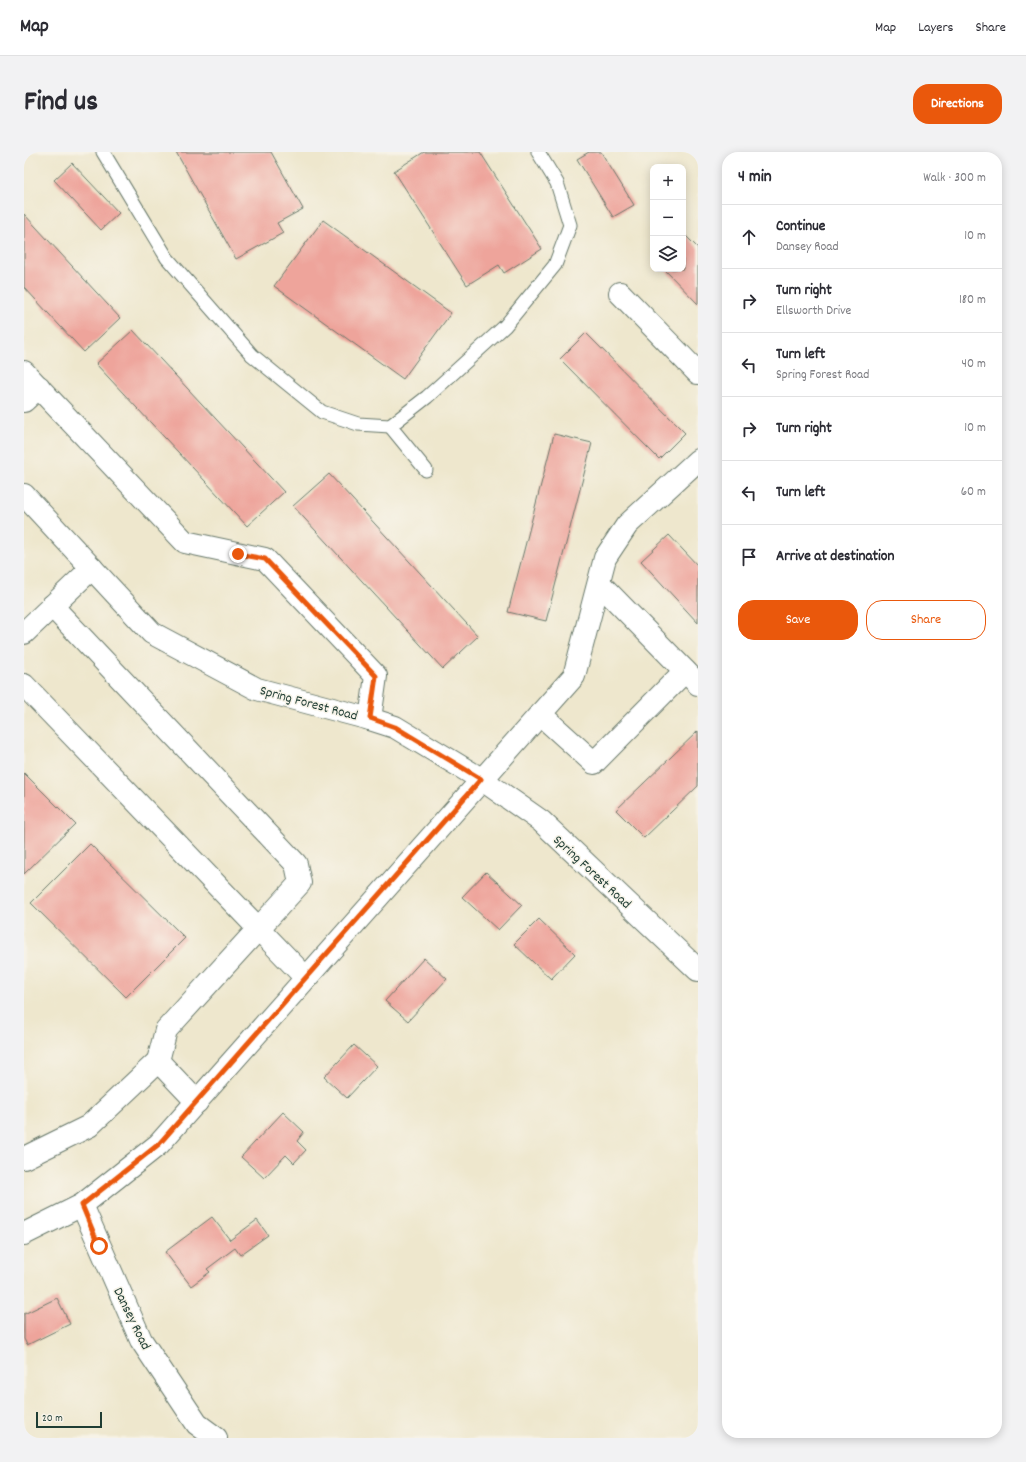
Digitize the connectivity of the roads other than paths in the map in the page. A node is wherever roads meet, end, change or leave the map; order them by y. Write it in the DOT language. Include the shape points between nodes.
graph roads {
  1 [pos="103,152"];
  2 [pos="538,152"];
  3 [pos="620,293"];
  4 [pos="24,372"];
  5 [pos="698,374"];
  6 [pos="31,394"];
  7 [pos="390,426"];
  8 [pos="698,460"];
  9 [pos="426,470"];
  10 [pos="24,496"];
  11 [pos="92,568"];
  12 [pos="599,583"];
  13 [pos="52,606"];
  14 [pos="24,633"];
  15 [pos="692,678"];
  16 [pos="24,685"];
  17 [pos="540,714"];
  18 [pos="370,718"];
  19 [pos="481,779"];
  20 [pos="258,928"];
  21 [pos="698,970"];
  22 [pos="306,978"];
  23 [pos="158,1061"];
  24 [pos="197,1102"];
  25 [pos="24,1158"];
  26 [pos="82,1205"];
  27 [pos="24,1234"];
  28 [pos="216,1438"];
  1 -- 7 [label="lane" via="167,258 252,355 322,412 358,424"];
  2 -- 7 [label="lane" via="557,183 570,225 555,265 505,326 427,397"];
  3 -- 5 [label="street"];
  4 -- 6 [label="street"];
  6 -- 18 [label="street" via="185,542 265,559 376,676"];
  7 -- 9 [label="lane"];
  8 -- 12 [label="street" via="627,525 605,558"];
  10 -- 11 [label="street, Spring Forest Road"];
  11 -- 13 [label="street"];
  11 -- 18 [label="street, Spring Forest Road" via="152,633 257,688"];
  12 -- 15 [label="street"];
  12 -- 17 [label="street" via="574,676"];
  13 -- 14 [label="street"];
  13 -- 20 [label="street" via="296,864 300,883"];
  15 -- 17 [label="street" via="594,763"];
  16 -- 20 [label="street"];
  17 -- 19 [label="street"];
  18 -- 19 [label="street, Spring Forest Road" via="395,727"];
  19 -- 21 [label="street, Spring Forest Road" via="541,822"];
  19 -- 22 [label="street"];
  20 -- 22 [label="street"];
  20 -- 23 [label="street" via="166,1030"];
  22 -- 24 [label="street"];
  23 -- 24 [label="street"];
  23 -- 25 [label="street" via="89,1126"];
  24 -- 26 [label="street" via="159,1144"];
  26 -- 27 [label="street"];
  26 -- 28 [label="street, Dansey Road" via="141,1340 197,1424"];
}
